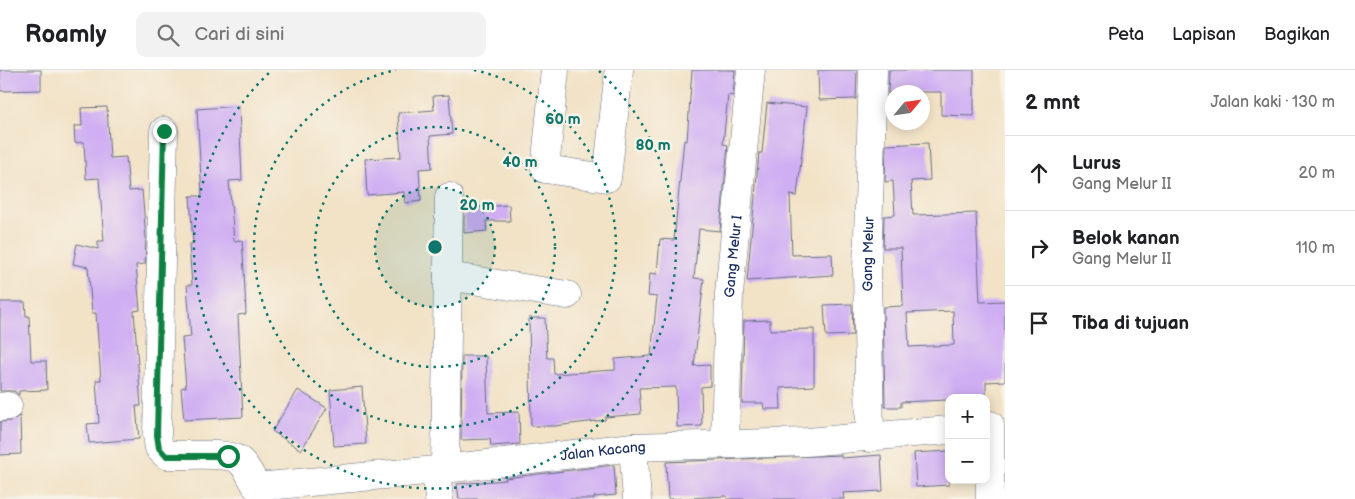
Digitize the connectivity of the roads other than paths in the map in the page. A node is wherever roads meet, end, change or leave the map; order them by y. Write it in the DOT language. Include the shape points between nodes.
graph roads {
  1 [pos="555,70"];
  2 [pos="619,70"];
  3 [pos="751,70"];
  4 [pos="872,70"];
  5 [pos="164,131"];
  6 [pos="449,197"];
  7 [pos="448,276"];
  8 [pos="567,295"];
  9 [pos="994,425"];
  10 [pos="945,430"];
  11 [pos="870,438"];
  12 [pos="725,444"];
  13 [pos="633,447"];
  14 [pos="441,470"];
  15 [pos="253,493"];
  16 [pos="439,499"];
  17 [pos="637,499"];
  18 [pos="990,499"];
  1 -- 2 [label="street" via="545,169 607,178"];
  3 -- 12 [label="street, Gang Melur I" via="729,294"];
  4 -- 11 [label="street, Gang Melur" via="867,270"];
  5 -- 15 [label="street" via="162,445 239,460 246,468"];
  6 -- 7 [label="street"];
  7 -- 8 [label="street"];
  7 -- 14 [label="street"];
  9 -- 18 [label="street"];
  10 -- 11 [label="street, Jalan Kacang"];
  11 -- 12 [label="street, Jalan Kacang"];
  12 -- 13 [label="street, Jalan Kacang"];
  13 -- 14 [label="street, Jalan Kacang"];
  13 -- 17 [label="street"];
  14 -- 15 [label="street, Jalan Kacang"];
  14 -- 16 [label="street"];
}
